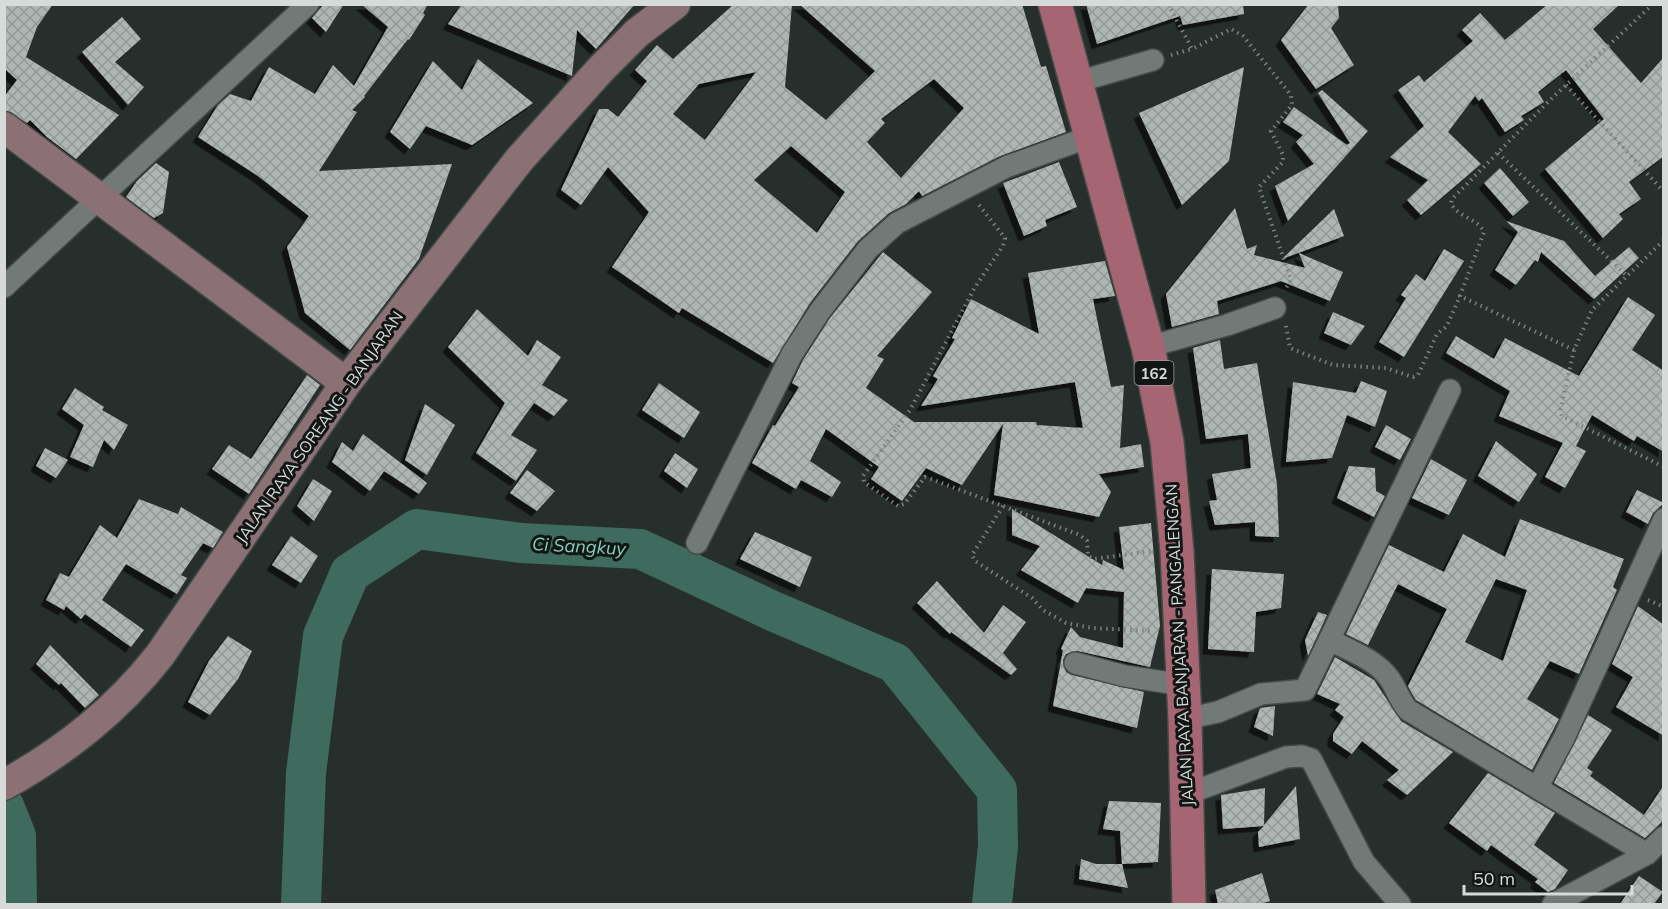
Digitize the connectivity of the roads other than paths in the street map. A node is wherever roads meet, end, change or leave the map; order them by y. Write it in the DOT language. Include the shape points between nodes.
graph roads {
  1 [pos="308,4"];
  2 [pos="675,4"];
  3 [pos="1055,4"];
  4 [pos="1153,60"];
  5 [pos="1077,82"];
  6 [pos="4,127"];
  7 [pos="1092,136"];
  8 [pos="98,199"];
  9 [pos="4,287"];
  10 [pos="1275,308"];
  11 [pos="1148,347"];
  12 [pos="346,382"];
  13 [pos="1450,390"];
  14 [pos="1664,519"];
  15 [pos="697,543"];
  16 [pos="1330,640"];
  17 [pos="1075,663"];
  18 [pos="1183,685"];
  19 [pos="1185,718"];
  20 [pos="4,784"];
  21 [pos="1537,788"];
  22 [pos="1187,792"];
  23 [pos="1664,837"];
  24 [pos="1647,854"];
  25 [pos="1189,904"];
  26 [pos="1400,904"];
  27 [pos="1553,904"];
  1 -- 8 [label="street"];
  2 -- 12 [label="main road, JALAN RAYA SOREANG - BANJARAN" via="637,33 519,160"];
  3 -- 5 [label="main road, JALAN RAYA BANJARAN - PANGALENGAN / 162"];
  4 -- 5 [label="street"];
  5 -- 7 [label="main road, JALAN RAYA BANJARAN - PANGALENGAN / 162"];
  6 -- 8 [label="main road"];
  7 -- 11 [label="main road, JALAN RAYA BANJARAN - PANGALENGAN / 162"];
  7 -- 15 [label="street" via="1006,167 881,235 820,311 792,354"];
  8 -- 9 [label="street"];
  8 -- 12 [label="main road"];
  10 -- 11 [label="street"];
  11 -- 18 [label="main road, JALAN RAYA BANJARAN - PANGALENGAN / 162" via="1167,442 1177,548"];
  12 -- 20 [label="main road, JALAN RAYA SOREANG - BANJARAN" via="137,685 107,715 46,761"];
  13 -- 16 [label="street"];
  14 -- 21 [label="street" via="1564,738"];
  16 -- 19 [label="street" via="1305,690 1261,694 1218,712"];
  16 -- 21 [label="street" via="1377,665 1408,710"];
  17 -- 18 [label="street"];
  18 -- 19 [label="main road, JALAN RAYA BANJARAN - PANGALENGAN / 162"];
  19 -- 22 [label="main road, JALAN RAYA BANJARAN - PANGALENGAN / 162"];
  21 -- 24 [label="street"];
  22 -- 25 [label="main road, JALAN RAYA BANJARAN - PANGALENGAN / 162"];
  22 -- 26 [label="street" via="1286,757 1311,759 1364,862"];
  23 -- 24 [label="street"];
  24 -- 27 [label="street"];
}
